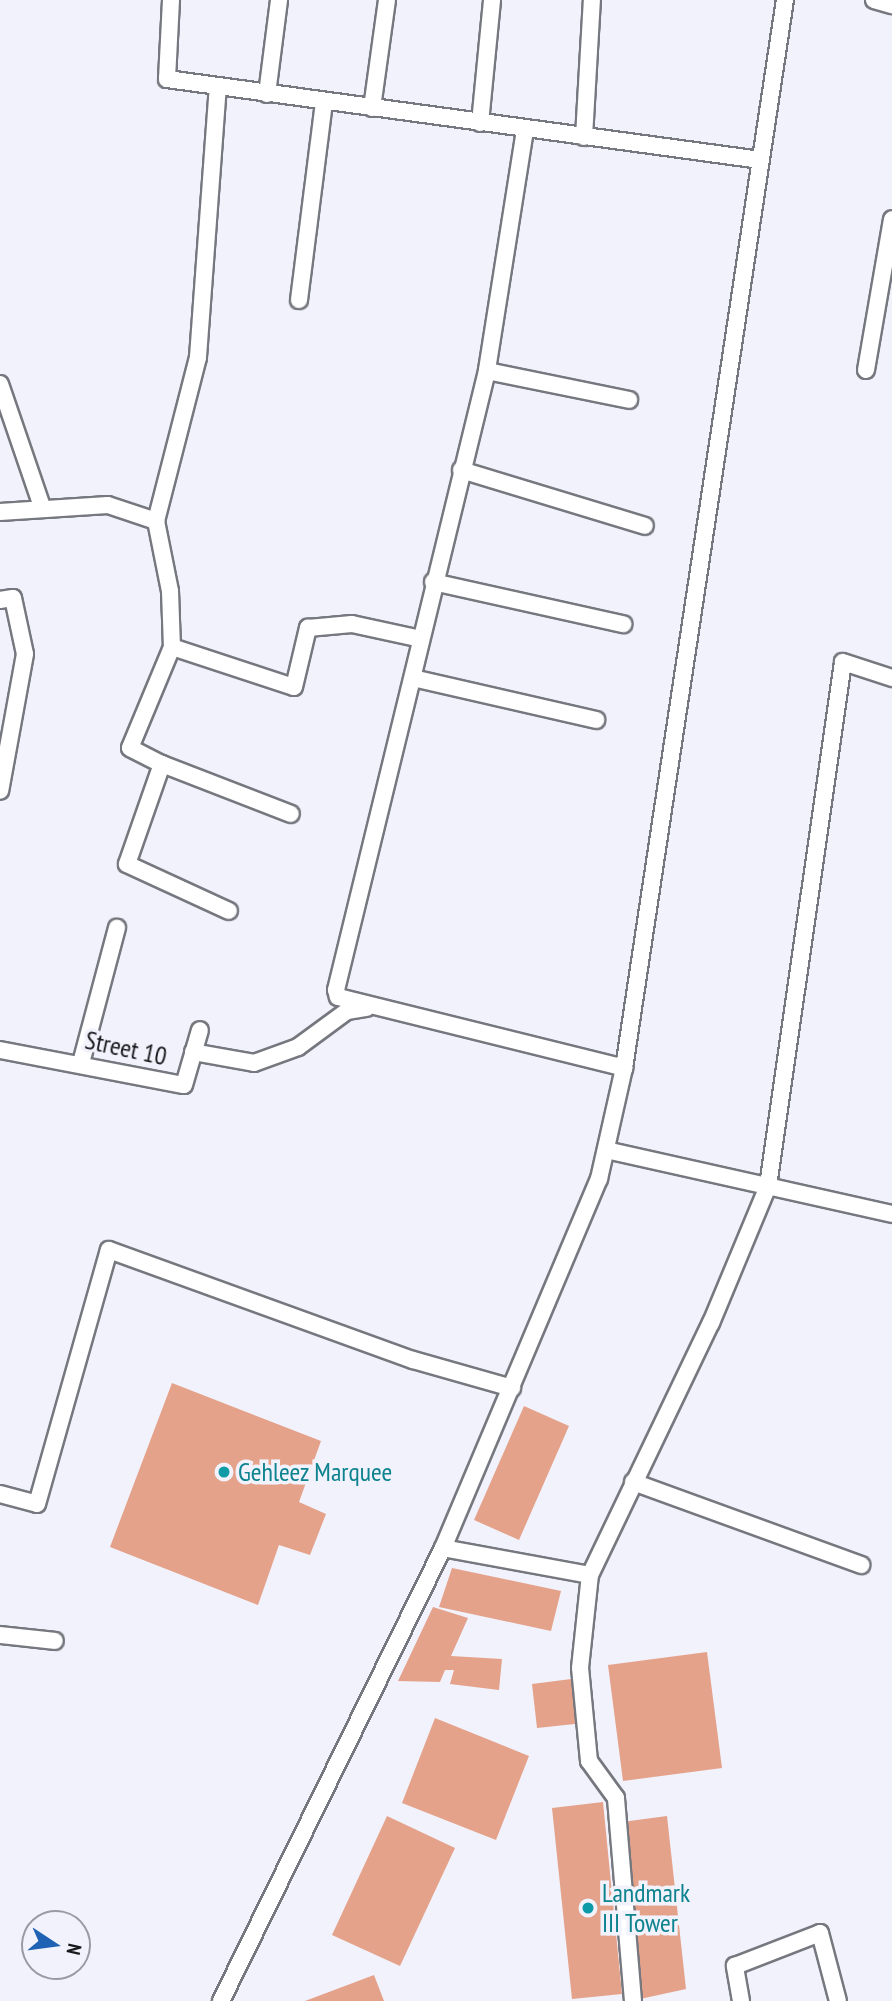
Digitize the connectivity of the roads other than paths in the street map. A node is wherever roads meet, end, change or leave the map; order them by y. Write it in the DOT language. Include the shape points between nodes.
graph roads {
  1 [pos="171,0"];
  2 [pos="279,0"];
  3 [pos="387,0"];
  4 [pos="492,0"];
  5 [pos="592,0"];
  6 [pos="785,0"];
  7 [pos="874,0"];
  8 [pos="892,5"];
  9 [pos="219,87"];
  10 [pos="267,94"];
  11 [pos="324,102"];
  12 [pos="372,108"];
  13 [pos="480,123"];
  14 [pos="525,130"];
  15 [pos="584,137"];
  16 [pos="761,160"];
  17 [pos="892,219"];
  18 [pos="299,300"];
  19 [pos="884,320"];
  20 [pos="866,370"];
  21 [pos="487,371"];
  22 [pos="0,384"];
  23 [pos="629,400"];
  24 [pos="461,470"];
  25 [pos="42,507"];
  26 [pos="0,512"];
  27 [pos="156,521"];
  28 [pos="645,526"];
  29 [pos="433,582"];
  30 [pos="0,600"];
  31 [pos="623,624"];
  32 [pos="417,638"];
  33 [pos="172,647"];
  34 [pos="413,678"];
  35 [pos="892,678"];
  36 [pos="0,699"];
  37 [pos="17,703"];
  38 [pos="596,720"];
  39 [pos="162,764"];
  40 [pos="0,791"];
  41 [pos="291,814"];
  42 [pos="229,911"];
  43 [pos="117,928"];
  44 [pos="376,1006"];
  45 [pos="200,1030"];
  46 [pos="0,1050"];
  47 [pos="193,1052"];
  48 [pos="81,1063"];
  49 [pos="624,1068"];
  50 [pos="606,1150"];
  51 [pos="768,1186"];
  52 [pos="892,1214"];
  53 [pos="512,1388"];
  54 [pos="633,1482"];
  55 [pos="0,1494"];
  56 [pos="443,1548"];
  57 [pos="861,1565"];
  58 [pos="590,1574"];
  59 [pos="0,1635"];
  60 [pos="55,1641"];
  61 [pos="221,2001"];
  62 [pos="633,2001"];
  63 [pos="741,2001"];
  64 [pos="838,2001"];
  1 -- 9 [label="street" via="167,79"];
  2 -- 10 [label="street"];
  3 -- 12 [label="street"];
  4 -- 13 [label="street"];
  5 -- 15 [label="street"];
  6 -- 16 [label="street"];
  7 -- 8 [label="street"];
  9 -- 10 [label="street"];
  9 -- 27 [label="street" via="198,357"];
  10 -- 11 [label="street"];
  11 -- 12 [label="street"];
  11 -- 18 [label="street"];
  12 -- 13 [label="street"];
  13 -- 14 [label="street"];
  14 -- 15 [label="street"];
  14 -- 21 [label="street"];
  15 -- 16 [label="street"];
  16 -- 49 [label="street"];
  17 -- 19 [label="street"];
  19 -- 20 [label="street"];
  21 -- 23 [label="street"];
  21 -- 24 [label="street"];
  22 -- 25 [label="street"];
  24 -- 28 [label="street"];
  24 -- 29 [label="street"];
  25 -- 26 [label="street"];
  25 -- 27 [label="street" via="108,505"];
  27 -- 33 [label="street" via="170,591"];
  29 -- 31 [label="street"];
  29 -- 32 [label="street"];
  30 -- 37 [label="street" via="13,598 25,654"];
  32 -- 33 [label="street" via="352,624 308,628 294,687"];
  32 -- 34 [label="street"];
  33 -- 39 [label="street" via="130,748"];
  34 -- 38 [label="street"];
  34 -- 44 [label="street" via="336,990 338,998"];
  35 -- 51 [label="street" via="843,662"];
  36 -- 37 [label="street"];
  37 -- 40 [label="street"];
  39 -- 41 [label="street"];
  39 -- 42 [label="street" via="127,864"];
  43 -- 48 [label="street"];
  44 -- 47 [label="street" via="346,1011 298,1047 254,1063"];
  44 -- 49 [label="street"];
  45 -- 47 [label="street, Street 10"];
  46 -- 48 [label="street, Street 10"];
  47 -- 48 [label="street, Street 10" via="184,1085"];
  49 -- 50 [label="street"];
  50 -- 51 [label="street"];
  50 -- 53 [label="street"];
  51 -- 52 [label="street"];
  51 -- 54 [label="street" via="712,1323"];
  53 -- 55 [label="street" via="413,1360 109,1250 37,1504"];
  53 -- 56 [label="street"];
  54 -- 57 [label="street"];
  54 -- 58 [label="street"];
  56 -- 58 [label="street"];
  56 -- 61 [label="street"];
  58 -- 62 [label="street" via="580,1668 589,1761 616,1798"];
  59 -- 60 [label="street"];
  63 -- 64 [label="street" via="735,1966 820,1933"];
}
